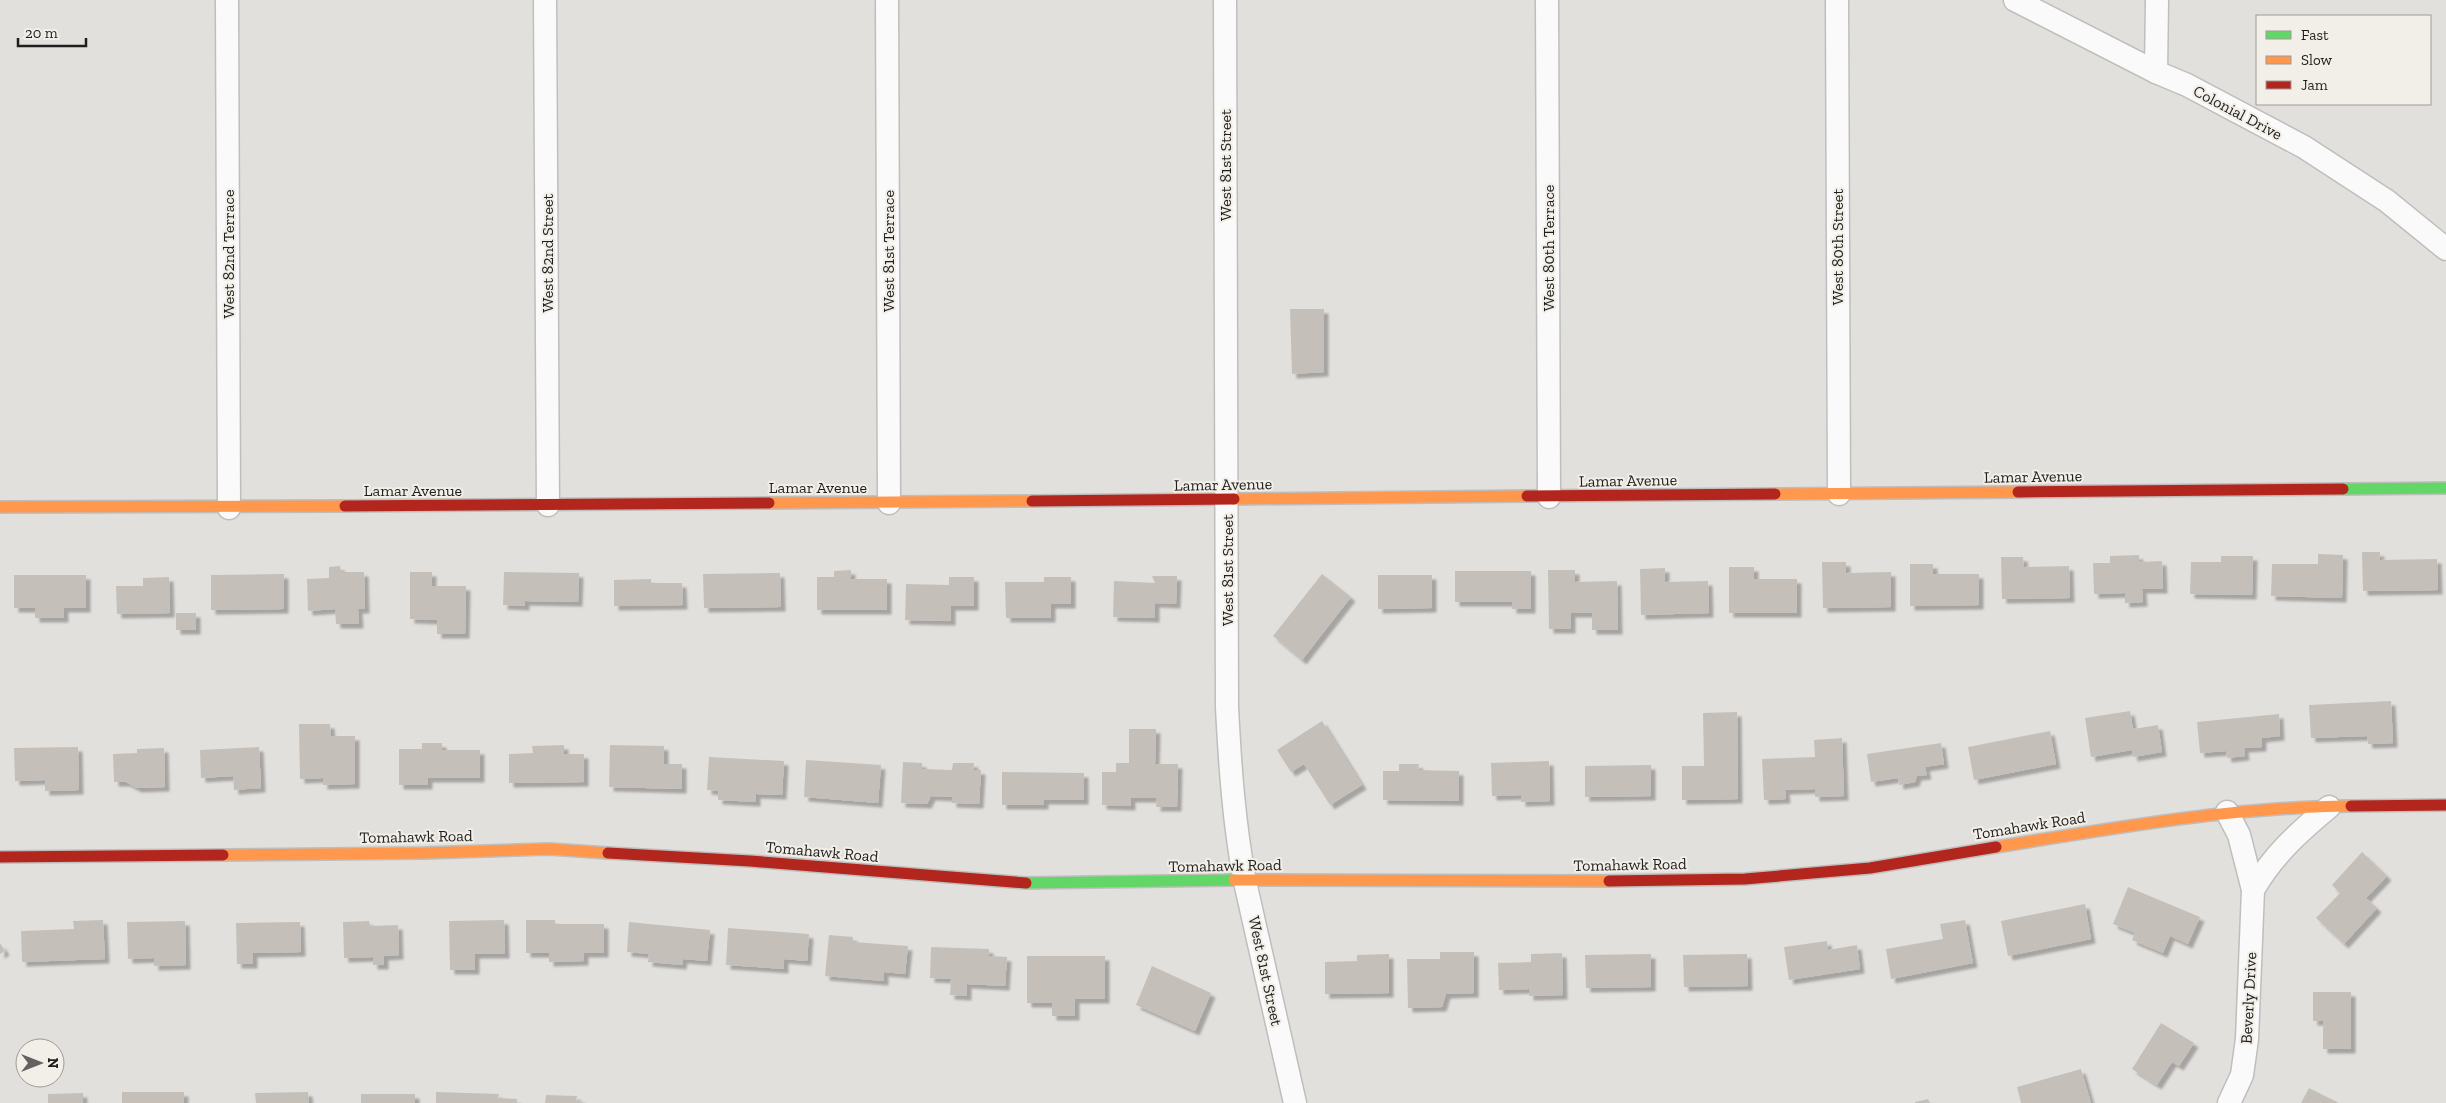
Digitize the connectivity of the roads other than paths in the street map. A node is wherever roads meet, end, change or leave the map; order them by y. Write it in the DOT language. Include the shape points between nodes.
graph roads {
  1 [pos="227,0"];
  2 [pos="546,0"];
  3 [pos="888,0"];
  4 [pos="1225,0"];
  5 [pos="1546,0"];
  6 [pos="1837,0"];
  7 [pos="2015,0"];
  8 [pos="2157,0"];
  9 [pos="2156,72"];
  10 [pos="2446,249"];
  11 [pos="2446,488"];
  12 [pos="1839,494"];
  13 [pos="1549,497"];
  14 [pos="1227,500"];
  15 [pos="889,502"];
  16 [pos="548,506"];
  17 [pos="0,507"];
  18 [pos="229,508"];
  19 [pos="2446,805"];
  20 [pos="2329,806"];
  21 [pos="2227,812"];
  22 [pos="0,857"];
  23 [pos="1245,882"];
  24 [pos="2253,890"];
  25 [pos="1295,1103"];
  26 [pos="2229,1103"];
  1 -- 18 [label="street, West 82nd Terrace"];
  2 -- 16 [label="street, West 82nd Street"];
  3 -- 15 [label="street, West 81st Terrace"];
  4 -- 14 [label="street, West 81st Street"];
  5 -- 13 [label="street, West 80th Terrace"];
  6 -- 12 [label="street, West 80th Street"];
  7 -- 9 [label="street, Colonial Drive"];
  8 -- 9 [label="street"];
  9 -- 10 [label="street, Colonial Drive" via="2304,147 2387,202"];
  11 -- 12 [label="street, Lamar Avenue"];
  12 -- 13 [label="street, Lamar Avenue"];
  13 -- 14 [label="street, Lamar Avenue"];
  14 -- 15 [label="street, Lamar Avenue"];
  14 -- 23 [label="street, West 81st Street" via="1227,707 1231,776"];
  15 -- 16 [label="street, Lamar Avenue"];
  16 -- 18 [label="street, Lamar Avenue"];
  17 -- 18 [label="street, Lamar Avenue"];
  19 -- 20 [label="street, Tomahawk Road"];
  20 -- 21 [label="street, Tomahawk Road"];
  20 -- 24 [label="street, Beverly Drive" via="2281,849"];
  21 -- 23 [label="street, Tomahawk Road" via="1870,868 1745,879"];
  21 -- 24 [label="street, Beverly Drive" via="2239,835"];
  22 -- 23 [label="street, Tomahawk Road" via="549,849 750,861 1016,883"];
  23 -- 25 [label="street, West 81st Street"];
  24 -- 26 [label="street, Beverly Drive" via="2247,1039 2242,1075"];
}
